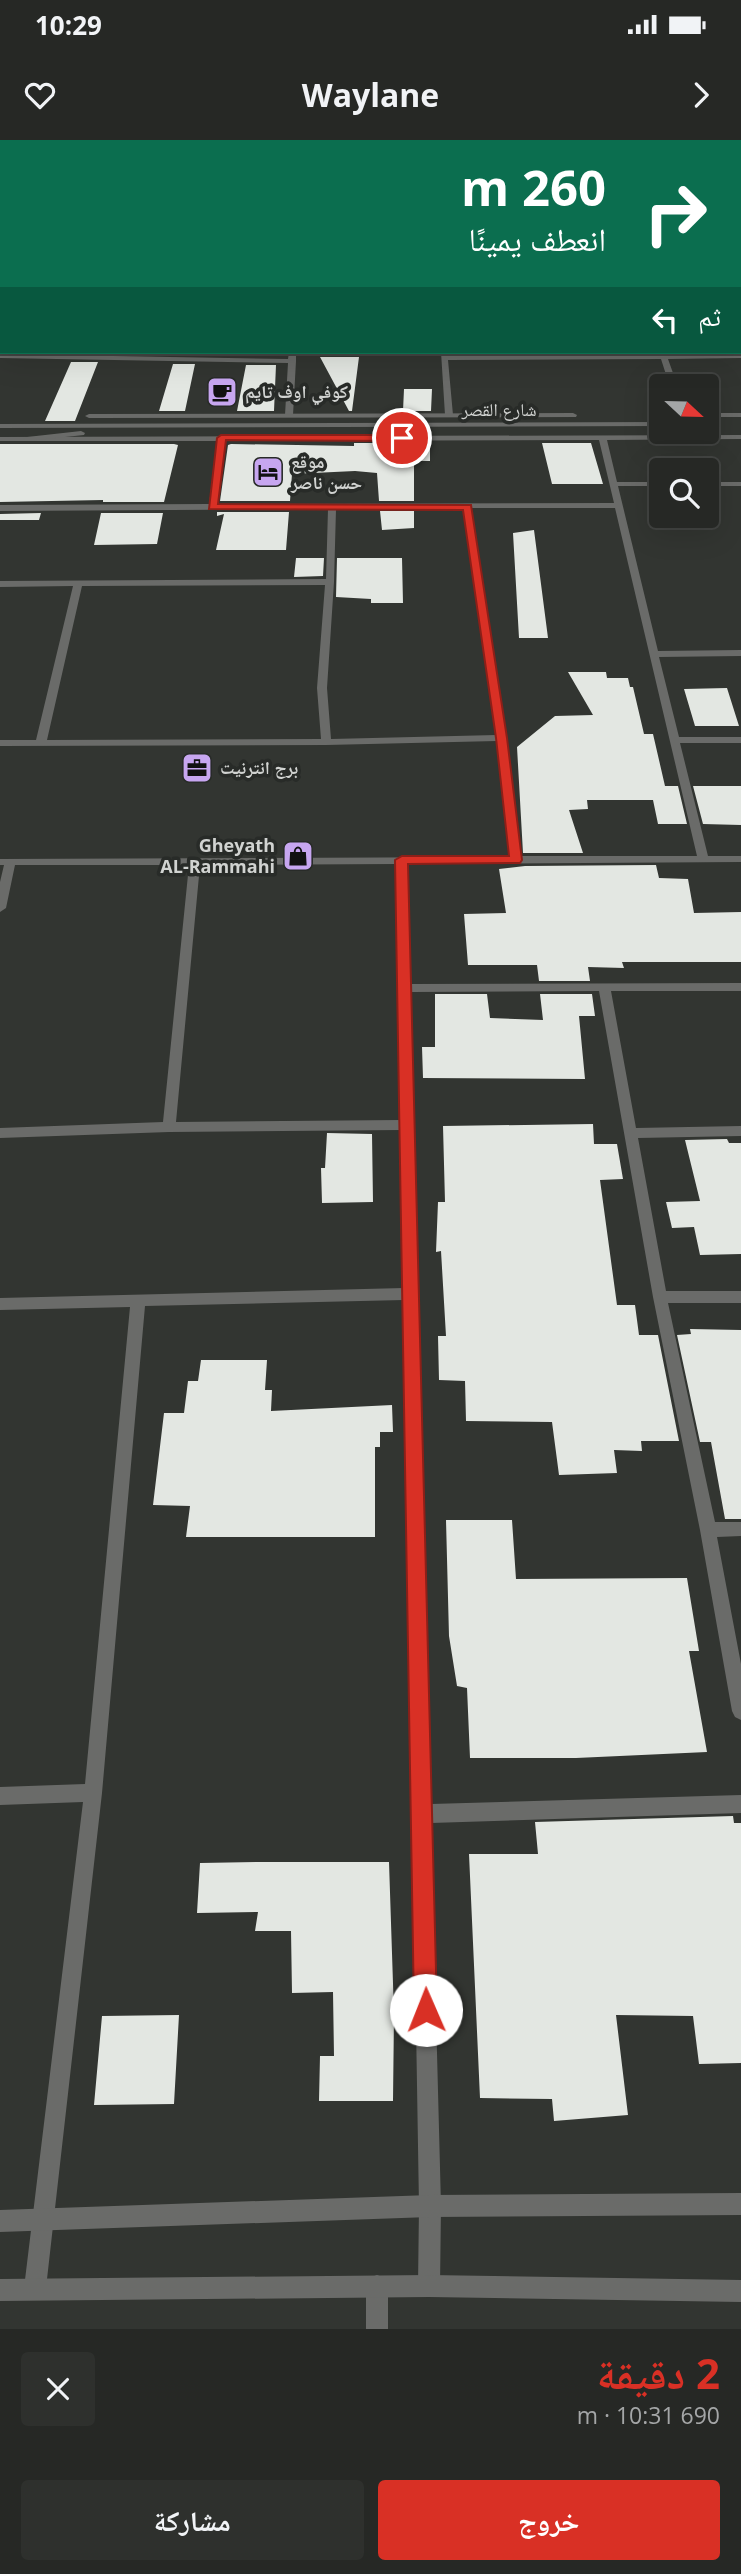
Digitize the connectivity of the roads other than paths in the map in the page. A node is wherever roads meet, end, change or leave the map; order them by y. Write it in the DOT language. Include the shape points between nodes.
graph roads {
  1 [pos="444,355"];
  2 [pos="0,356"];
  3 [pos="292,356"];
  4 [pos="664,356"];
  5 [pos="741,356"];
  6 [pos="670,374"];
  7 [pos="335,414"];
  8 [pos="289,415"];
  9 [pos="407,415"];
  10 [pos="449,415"];
  11 [pos="649,415"];
  12 [pos="719,415"];
  13 [pos="741,415"];
  14 [pos="0,416"];
  15 [pos="649,424"];
  16 [pos="719,424"];
  17 [pos="741,424"];
  18 [pos="139,425"];
  19 [pos="0,426"];
  20 [pos="334,426"];
  21 [pos="408,426"];
  22 [pos="602,437"];
  23 [pos="741,437"];
  24 [pos="221,438"];
  25 [pos="0,439"];
  26 [pos="27,439"];
  27 [pos="612,484"];
  28 [pos="649,484"];
  29 [pos="719,484"];
  30 [pos="741,484"];
  31 [pos="617,505"];
  32 [pos="213,507"];
  33 [pos="467,507"];
  34 [pos="332,508"];
  35 [pos="0,509"];
  36 [pos="330,582"];
  37 [pos="78,583"];
  38 [pos="0,584"];
  39 [pos="741,653"];
  40 [pos="656,654"];
  41 [pos="502,738"];
  42 [pos="676,740"];
  43 [pos="741,740"];
  44 [pos="41,742"];
  45 [pos="327,742"];
  46 [pos="0,743"];
  47 [pos="703,859"];
  48 [pos="741,859"];
  49 [pos="402,860"];
  50 [pos="515,860"];
  51 [pos="5,862"];
  52 [pos="195,862"];
  53 [pos="0,908"];
  54 [pos="604,987"];
  55 [pos="741,987"];
  56 [pos="406,988"];
  57 [pos="406,1125"];
  58 [pos="169,1127"];
  59 [pos="741,1131"];
  60 [pos="0,1133"];
  61 [pos="630,1133"];
  62 [pos="410,1294"];
  63 [pos="660,1297"];
  64 [pos="741,1297"];
  65 [pos="138,1299"];
  66 [pos="0,1304"];
  67 [pos="741,1529"];
  68 [pos="708,1530"];
  69 [pos="741,1711"];
  70 [pos="93,1793"];
  71 [pos="0,1797"];
  72 [pos="741,1804"];
  73 [pos="421,1814"];
  74 [pos="741,2204"];
  75 [pos="430,2206"];
  76 [pos="43,2220"];
  77 [pos="0,2221"];
  78 [pos="377,2286"];
  79 [pos="429,2286"];
  80 [pos="36,2288"];
  81 [pos="0,2290"];
  82 [pos="741,2291"];
  83 [pos="377,2329"];
  1 -- 4 [label="street"];
  1 -- 10 [label="street"];
  2 -- 3 [label="street"];
  3 -- 8 [label="street"];
  4 -- 5 [label="street"];
  4 -- 6 [label="street"];
  7 -- 8 [label="street, شارع القصر"];
  7 -- 9 [label="street, شارع القصر"];
  7 -- 20 [label="street" via="342,420"];
  8 -- 14 [label="street, شارع القصر"];
  9 -- 10 [label="street, شارع القصر"];
  9 -- 21 [label="street" via="400,420"];
  10 -- 11 [label="street, شارع القصر"];
  12 -- 13 [label="street"];
  15 -- 21 [label="street, شارع القصر"];
  16 -- 17 [label="street"];
  18 -- 19 [label="street, شارع القصر"];
  18 -- 20 [label="street, شارع القصر"];
  18 -- 26 [label="street"];
  20 -- 21 [label="street, شارع القصر"];
  22 -- 23 [label="street"];
  22 -- 24 [label="street"];
  22 -- 27 [label="street"];
  24 -- 26 [label="street"];
  24 -- 32 [label="street"];
  25 -- 26 [label="street"];
  27 -- 28 [label="street"];
  27 -- 31 [label="street"];
  29 -- 30 [label="street"];
  31 -- 33 [label="street"];
  31 -- 40 [label="street"];
  32 -- 34 [label="street"];
  32 -- 35 [label="street"];
  33 -- 34 [label="street"];
  33 -- 41 [label="street"];
  34 -- 36 [label="street"];
  36 -- 37 [label="street"];
  36 -- 45 [label="street" via="322,688"];
  37 -- 38 [label="street"];
  37 -- 44 [label="street"];
  39 -- 40 [label="street"];
  40 -- 42 [label="street"];
  41 -- 45 [label="street"];
  41 -- 50 [label="street"];
  42 -- 43 [label="street"];
  42 -- 47 [label="street"];
  44 -- 45 [label="street"];
  44 -- 46 [label="street"];
  47 -- 48 [label="street"];
  47 -- 50 [label="street"];
  49 -- 50 [label="street"];
  49 -- 52 [label="street"];
  49 -- 56 [label="street"];
  51 -- 52 [label="street"];
  51 -- 53 [label="street"];
  52 -- 58 [label="street"];
  54 -- 55 [label="street"];
  54 -- 56 [label="street"];
  54 -- 61 [label="street"];
  56 -- 57 [label="street"];
  57 -- 58 [label="street"];
  57 -- 62 [label="street"];
  58 -- 60 [label="street"];
  59 -- 61 [label="street"];
  61 -- 63 [label="street"];
  62 -- 65 [label="street"];
  62 -- 73 [label="street"];
  63 -- 64 [label="street"];
  63 -- 68 [label="street"];
  65 -- 66 [label="street"];
  65 -- 70 [label="street"];
  67 -- 68 [label="street"];
  68 -- 69 [label="street"];
  70 -- 71 [label="street"];
  70 -- 76 [label="street"];
  72 -- 73 [label="street"];
  73 -- 75 [label="street"];
  74 -- 75 [label="street"];
  75 -- 76 [label="street"];
  75 -- 79 [label="street"];
  76 -- 77 [label="street"];
  76 -- 80 [label="street"];
  78 -- 79 [label="street"];
  78 -- 80 [label="street"];
  78 -- 83 [label="street"];
  79 -- 82 [label="street"];
  80 -- 81 [label="street"];
}
